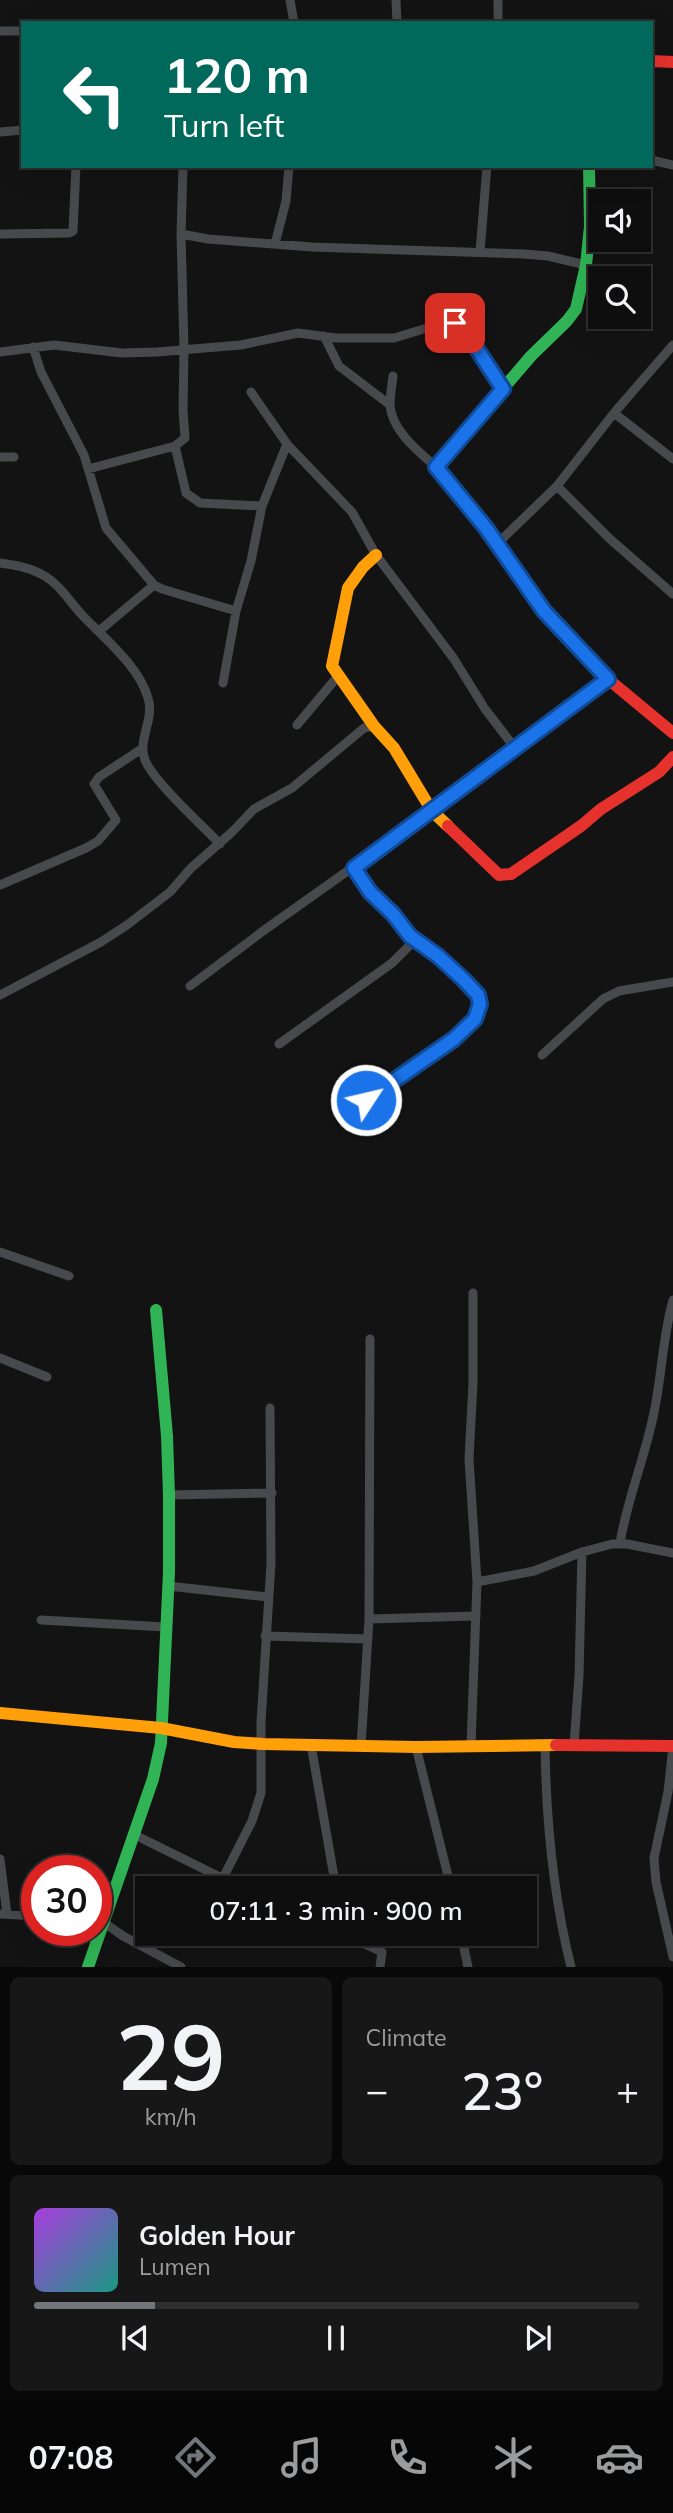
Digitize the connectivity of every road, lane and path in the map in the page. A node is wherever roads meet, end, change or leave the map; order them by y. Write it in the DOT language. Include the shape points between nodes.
graph roads {
  1 [pos="290,0"];
  2 [pos="396,0"];
  3 [pos="498,0"];
  4 [pos="294,21"];
  5 [pos="397,21"];
  6 [pos="498,21"];
  7 [pos="0,31"];
  8 [pos="21,31"];
  9 [pos="653,61"];
  10 [pos="673,62"];
  11 [pos="21,130"];
  12 [pos="0,132"];
  13 [pos="653,160"];
  14 [pos="673,165"];
  15 [pos="76,168"];
  16 [pos="183,168"];
  17 [pos="289,168"];
  18 [pos="486,168"];
  19 [pos="589,168"];
  20 [pos="0,234"];
  21 [pos="180,234"];
  22 [pos="275,244"];
  23 [pos="480,252"];
  24 [pos="586,265"];
  25 [pos="324,336"];
  26 [pos="673,345"];
  27 [pos="33,347"];
  28 [pos="184,349"];
  29 [pos="0,352"];
  30 [pos="393,376"];
  31 [pos="503,389"];
  32 [pos="251,392"];
  33 [pos="390,405"];
  34 [pos="614,413"];
  35 [pos="287,444"];
  36 [pos="175,446"];
  37 [pos="0,457"];
  38 [pos="14,457"];
  39 [pos="673,459"];
  40 [pos="436,467"];
  41 [pos="88,469"];
  42 [pos="557,486"];
  43 [pos="262,506"];
  44 [pos="498,543"];
  45 [pos="376,555"];
  46 [pos="0,563"];
  47 [pos="154,585"];
  48 [pos="673,594"];
  49 [pos="236,611"];
  50 [pos="99,631"];
  51 [pos="338,676"];
  52 [pos="608,679"];
  53 [pos="222,683"];
  54 [pos="297,724"];
  55 [pos="374,726"];
  56 [pos="673,733"];
  57 [pos="143,748"];
  58 [pos="515,748"];
  59 [pos="673,757"];
  60 [pos="432,811"];
  61 [pos="219,844"];
  62 [pos="354,868"];
  63 [pos="0,885"];
  64 [pos="415,940"];
  65 [pos="673,982"];
  66 [pos="190,986"];
  67 [pos="0,995"];
  68 [pos="279,1044"];
  69 [pos="542,1055"];
  70 [pos="366,1100"];
  71 [pos="0,1252"];
  72 [pos="69,1276"];
  73 [pos="473,1293"];
  74 [pos="673,1300"];
  75 [pos="156,1310"];
  76 [pos="370,1339"];
  77 [pos="0,1358"];
  78 [pos="47,1377"];
  79 [pos="271,1408"];
  80 [pos="272,1493"];
  81 [pos="169,1495"];
  82 [pos="620,1543"];
  83 [pos="582,1552"];
  84 [pos="673,1553"];
  85 [pos="477,1582"];
  86 [pos="168,1586"];
  87 [pos="268,1597"];
  88 [pos="475,1616"];
  89 [pos="369,1619"];
  90 [pos="41,1620"];
  91 [pos="165,1627"];
  92 [pos="265,1636"];
  93 [pos="369,1639"];
  94 [pos="0,1713"];
  95 [pos="161,1728"];
  96 [pos="263,1744"];
  97 [pos="311,1745"];
  98 [pos="471,1745"];
  99 [pos="545,1745"];
  100 [pos="574,1745"];
  101 [pos="361,1746"];
  102 [pos="673,1746"];
  103 [pos="416,1747"];
  104 [pos="133,1834"];
  105 [pos="0,1859"];
  106 [pos="219,1876"];
  107 [pos="224,1876"];
  108 [pos="334,1876"];
  109 [pos="448,1876"];
  110 [pos="112,1896"];
  111 [pos="4,1914"];
  112 [pos="112,1928"];
  113 [pos="95,1946"];
  114 [pos="369,1946"];
  115 [pos="464,1946"];
  116 [pos="673,1957"];
  117 [pos="88,1967"];
  118 [pos="181,1967"];
  119 [pos="380,1967"];
  120 [pos="468,1967"];
  121 [pos="571,1967"];
  1 -- 4 [label="street"];
  2 -- 5 [label="street"];
  3 -- 6 [label="street"];
  7 -- 8 [label="street"];
  9 -- 10 [label="street"];
  11 -- 12 [label="street"];
  13 -- 14 [label="street"];
  15 -- 20 [label="street" via="73,232"];
  16 -- 21 [label="street"];
  17 -- 22 [label="street"];
  18 -- 23 [label="street"];
  19 -- 24 [label="street"];
  21 -- 22 [label="street"];
  21 -- 28 [label="street"];
  22 -- 23 [label="street"];
  23 -- 24 [label="street" via="548,256"];
  24 -- 31 [label="street" via="576,309"];
  25 -- 28 [label="street" via="298,333 241,345"];
  25 -- 31 [label="street" via="394,338 455,323 464,329"];
  25 -- 33 [label="street" via="339,366"];
  26 -- 34 [label="street"];
  27 -- 28 [label="street" via="121,353"];
  27 -- 29 [label="street"];
  27 -- 41 [label="street"];
  28 -- 36 [label="street" via="185,438"];
  30 -- 33 [label="street"];
  31 -- 40 [label="street"];
  32 -- 35 [label="street"];
  33 -- 40 [label="street" via="404,436"];
  34 -- 39 [label="street"];
  34 -- 42 [label="street"];
  35 -- 43 [label="street"];
  35 -- 45 [label="street" via="352,512"];
  36 -- 41 [label="street"];
  36 -- 43 [label="street" via="186,493 192,499"];
  37 -- 38 [label="street"];
  40 -- 44 [label="street"];
  41 -- 47 [label="street" via="106,528"];
  42 -- 44 [label="street"];
  42 -- 48 [label="street"];
  43 -- 49 [label="street"];
  44 -- 52 [label="street" via="544,611"];
  45 -- 51 [label="street" via="348,588 332,666"];
  45 -- 58 [label="street"];
  46 -- 50 [label="street" via="42,574"];
  47 -- 49 [label="street"];
  47 -- 50 [label="street"];
  49 -- 53 [label="street"];
  50 -- 57 [label="street" via="126,661 148,698 150,716"];
  51 -- 54 [label="street"];
  51 -- 55 [label="street"];
  52 -- 56 [label="street"];
  52 -- 58 [label="street"];
  55 -- 60 [label="street" via="394,748"];
  55 -- 61 [label="street" via="364,727 292,788 254,809"];
  57 -- 61 [label="street" via="149,768"];
  57 -- 63 [label="street" via="94,784 116,820 98,841"];
  58 -- 60 [label="street"];
  59 -- 60 [label="street" via="659,772 505,876"];
  60 -- 62 [label="street"];
  61 -- 67 [label="street" via="170,892 127,925"];
  62 -- 64 [label="street"];
  62 -- 66 [label="street"];
  64 -- 68 [label="street" via="393,963"];
  64 -- 70 [label="street" via="464,980 480,999 479,1010 454,1039"];
  65 -- 69 [label="street" via="603,999"];
  71 -- 72 [label="street"];
  73 -- 85 [label="street" via="469,1459"];
  74 -- 82 [label="street" via="653,1417"];
  75 -- 81 [label="street"];
  76 -- 89 [label="street"];
  77 -- 78 [label="street"];
  79 -- 80 [label="street"];
  80 -- 81 [label="street"];
  80 -- 87 [label="street"];
  81 -- 86 [label="street"];
  82 -- 83 [label="street"];
  82 -- 84 [label="street"];
  83 -- 85 [label="street" via="534,1571"];
  83 -- 100 [label="street"];
  85 -- 88 [label="street"];
  86 -- 87 [label="street"];
  86 -- 91 [label="street"];
  87 -- 92 [label="street"];
  88 -- 89 [label="street"];
  88 -- 98 [label="street"];
  89 -- 93 [label="street"];
  90 -- 91 [label="street"];
  91 -- 95 [label="street"];
  92 -- 93 [label="street"];
  92 -- 96 [label="street"];
  93 -- 101 [label="street"];
  94 -- 95 [label="street"];
  95 -- 96 [label="street"];
  95 -- 104 [label="street" via="157,1764"];
  96 -- 97 [label="street"];
  96 -- 107 [label="street" via="258,1806"];
  97 -- 101 [label="street"];
  97 -- 108 [label="street"];
  98 -- 99 [label="street"];
  98 -- 103 [label="street"];
  99 -- 100 [label="street"];
  99 -- 121 [label="street" via="547,1812"];
  100 -- 102 [label="street"];
  101 -- 103 [label="street"];
  102 -- 116 [label="street" via="654,1858"];
  103 -- 109 [label="street"];
  104 -- 106 [label="street"];
  104 -- 110 [label="street"];
  105 -- 111 [label="street"];
  112 -- 118 [label="street"];
  113 -- 117 [label="street"];
  114 -- 119 [label="street" via="382,1952"];
  115 -- 120 [label="street"];
}
